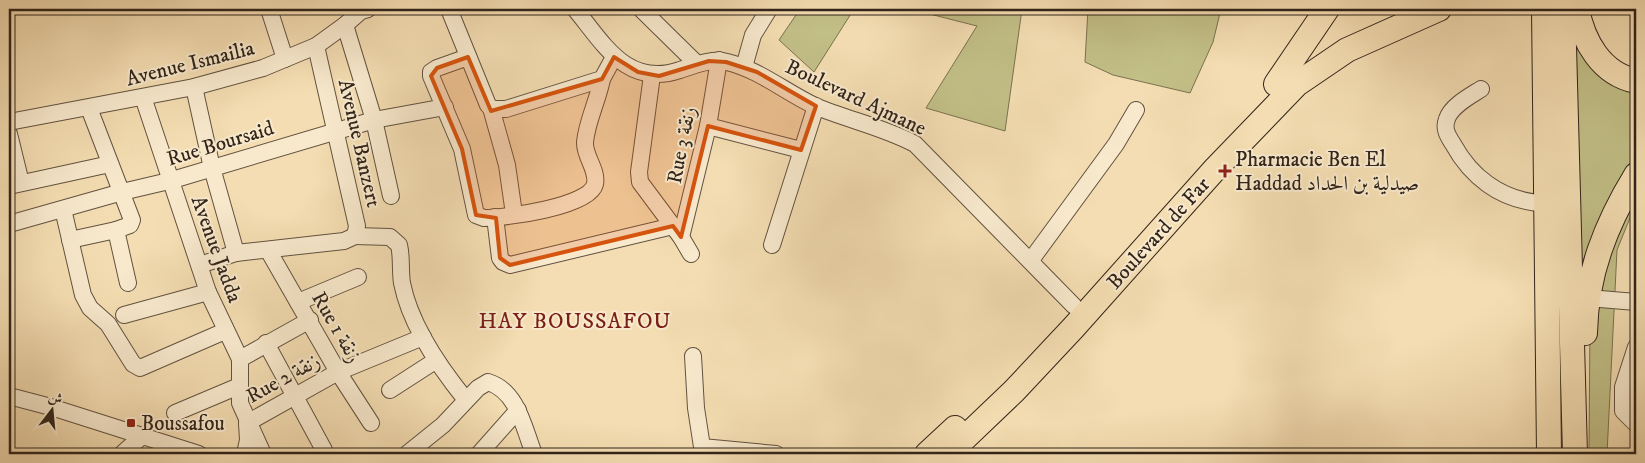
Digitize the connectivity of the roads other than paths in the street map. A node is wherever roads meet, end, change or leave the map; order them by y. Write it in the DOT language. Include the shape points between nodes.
graph roads {
  1 [pos="269,9"];
  2 [pos="449,9"];
  3 [pos="575,9"];
  4 [pos="641,9"];
  5 [pos="769,9"];
  6 [pos="1318,9"];
  7 [pos="1327,9"];
  8 [pos="1405,9"];
  9 [pos="1439,9"];
  10 [pos="1534,9"];
  11 [pos="1544,9"];
  12 [pos="1563,9"];
  13 [pos="1576,9"];
  14 [pos="363,10"];
  15 [pos="345,25"];
  16 [pos="316,46"];
  17 [pos="1302,46"];
  18 [pos="468,57"];
  19 [pos="614,57"];
  20 [pos="285,59"];
  21 [pos="718,60"];
  22 [pos="697,64"];
  23 [pos="744,67"];
  24 [pos="652,75"];
  25 [pos="602,79"];
  26 [pos="1636,81"];
  27 [pos="1276,84"];
  28 [pos="194,87"];
  29 [pos="1481,89"];
  30 [pos="143,97"];
  31 [pos="816,106"];
  32 [pos="445,107"];
  33 [pos="89,108"];
  34 [pos="499,108"];
  35 [pos="1136,110"];
  36 [pos="374,120"];
  37 [pos="9,122"];
  38 [pos="708,126"];
  39 [pos="336,130"];
  40 [pos="9,134"];
  41 [pos="801,150"];
  42 [pos="110,164"];
  43 [pos="212,168"];
  44 [pos="1636,175"];
  45 [pos="169,182"];
  46 [pos="15,185"];
  47 [pos="122,192"];
  48 [pos="391,196"];
  49 [pos="1538,203"];
  50 [pos="63,209"];
  51 [pos="514,214"];
  52 [pos="495,217"];
  53 [pos="9,224"];
  54 [pos="116,230"];
  55 [pos="677,232"];
  56 [pos="350,239"];
  57 [pos="70,240"];
  58 [pos="772,245"];
  59 [pos="268,250"];
  60 [pos="236,253"];
  61 [pos="690,254"];
  62 [pos="1031,260"];
  63 [pos="200,265"];
  64 [pos="358,277"];
  65 [pos="128,283"];
  66 [pos="208,292"];
  67 [pos="1588,298"];
  68 [pos="298,302"];
  69 [pos="1074,306"];
  70 [pos="1634,306"];
  71 [pos="124,315"];
  72 [pos="310,320"];
  73 [pos="225,331"];
  74 [pos="424,337"];
  75 [pos="266,343"];
  76 [pos="1636,347"];
  77 [pos="693,356"];
  78 [pos="240,359"];
  79 [pos="435,361"];
  80 [pos="338,372"];
  81 [pos="239,386"];
  82 [pos="390,390"];
  83 [pos="9,396"];
  84 [pos="293,397"];
  85 [pos="1550,397"];
  86 [pos="466,400"];
  87 [pos="518,410"];
  88 [pos="175,413"];
  89 [pos="247,419"];
  90 [pos="371,423"];
  91 [pos="1636,424"];
  92 [pos="142,436"];
  93 [pos="324,450"];
  94 [pos="765,453"];
  95 [pos="122,454"];
  96 [pos="199,454"];
  97 [pos="245,454"];
  98 [pos="263,454"];
  99 [pos="407,454"];
  100 [pos="479,454"];
  101 [pos="534,454"];
  102 [pos="927,454"];
  103 [pos="948,454"];
  104 [pos="1550,454"];
  105 [pos="1575,454"];
  106 [pos="1584,454"];
  1 -- 20 [label="street"];
  2 -- 18 [label="street"];
  3 -- 19 [label="street"];
  4 -- 22 [label="street"];
  5 -- 23 [label="street" via="753,35"];
  6 -- 17 [label="street"];
  7 -- 17 [label="highway"];
  8 -- 27 [label="highway, Boulevard de Far" via="1330,42"];
  9 -- 103 [label="highway, Boulevard de Far" via="1347,50 1297,84 1216,168 1014,391"];
  10 -- 49 [label="highway"];
  11 -- 85 [label="highway"];
  12 -- 105 [label="highway"];
  13 -- 26 [label="highway" via="1588,45 1595,54 1613,71"];
  14 -- 15 [label="street, Avenue Ismailia"];
  15 -- 16 [label="street, Avenue Ismailia"];
  15 -- 36 [label="street"];
  16 -- 20 [label="street, Avenue Ismailia"];
  16 -- 39 [label="street, Avenue Banzert"];
  17 -- 27 [label="highway"];
  18 -- 32 [label="street" via="431,72"];
  18 -- 34 [label="street"];
  19 -- 24 [label="street" via="638,72"];
  19 -- 25 [label="street"];
  20 -- 28 [label="street, Avenue Ismailia"];
  21 -- 22 [label="street, Boulevard Ajmane"];
  21 -- 23 [label="street, Boulevard Ajmane"];
  21 -- 38 [label="street, Rue 3 زنقة"];
  22 -- 24 [label="street, Boulevard Ajmane" via="664,75"];
  23 -- 31 [label="street, Boulevard Ajmane"];
  24 -- 55 [label="street" via="639,178 643,189"];
  25 -- 34 [label="street"];
  25 -- 51 [label="street" via="585,143 594,186 587,194 563,205"];
  27 -- 69 [label="highway, Boulevard de Far"];
  28 -- 30 [label="street, Avenue Ismailia"];
  28 -- 43 [label="street"];
  29 -- 49 [label="street" via="1453,110 1447,119 1446,132 1457,153 1478,179 1499,192"];
  30 -- 33 [label="street, Avenue Ismailia"];
  30 -- 45 [label="street, Avenue Jadda"];
  31 -- 41 [label="street"];
  31 -- 62 [label="street, Boulevard Ajmane" via="892,132 915,144"];
  32 -- 36 [label="street, Rue Boursaid"];
  32 -- 52 [label="street" via="462,149 476,215"];
  33 -- 37 [label="street, Avenue Ismailia"];
  33 -- 42 [label="street"];
  34 -- 51 [label="street"];
  35 -- 62 [label="street" via="1116,144"];
  36 -- 39 [label="street, Rue Boursaid"];
  36 -- 48 [label="street"];
  38 -- 41 [label="street"];
  38 -- 55 [label="street, Rue 3 زنقة"];
  39 -- 43 [label="street, Rue Boursaid"];
  39 -- 56 [label="street, Avenue Banzert" via="357,226"];
  40 -- 46 [label="street"];
  41 -- 58 [label="street"];
  42 -- 46 [label="street"];
  42 -- 47 [label="street"];
  43 -- 45 [label="street, Rue Boursaid"];
  43 -- 60 [label="street"];
  44 -- 67 [label="highway" via="1603,238"];
  45 -- 47 [label="street, Rue Boursaid"];
  45 -- 63 [label="street, Avenue Jadda"];
  47 -- 50 [label="street, Rue Boursaid"];
  47 -- 54 [label="street" via="132,222"];
  49 -- 85 [label="highway" via="1541,293"];
  50 -- 53 [label="street, Rue Boursaid"];
  50 -- 57 [label="street"];
  51 -- 52 [label="street"];
  52 -- 55 [label="street" via="500,258 510,264"];
  54 -- 57 [label="street"];
  54 -- 65 [label="street"];
  55 -- 61 [label="street"];
  56 -- 59 [label="street"];
  56 -- 74 [label="street" via="390,238 399,244 404,290"];
  57 -- 73 [label="street" via="83,295 90,308 108,324 133,364 140,368"];
  59 -- 60 [label="street"];
  59 -- 68 [label="street, Rue 1 زنقة"];
  60 -- 63 [label="street"];
  62 -- 69 [label="street, Boulevard Ajmane"];
  63 -- 66 [label="street, Avenue Jadda"];
  64 -- 68 [label="street"];
  66 -- 71 [label="street"];
  66 -- 73 [label="street, Avenue Jadda"];
  67 -- 70 [label="street"];
  67 -- 106 [label="highway" via="1584,342"];
  68 -- 72 [label="street, Rue 1 زنقة"];
  69 -- 102 [label="highway, Boulevard de Far"];
  72 -- 75 [label="street"];
  72 -- 80 [label="street, Rue 1 زنقة"];
  73 -- 78 [label="street, Avenue Jadda"];
  74 -- 79 [label="street"];
  74 -- 80 [label="street, Rue 2 زنقة"];
  75 -- 78 [label="street"];
  75 -- 84 [label="street"];
  76 -- 91 [label="street" via="1623,387 1623,411"];
  77 -- 94 [label="street" via="702,447"];
  78 -- 81 [label="street"];
  79 -- 82 [label="street"];
  79 -- 86 [label="street"];
  80 -- 84 [label="street, Rue 2 زنقة"];
  80 -- 90 [label="street, Rue 1 زنقة"];
  81 -- 88 [label="street"];
  81 -- 89 [label="street" via="240,403"];
  83 -- 92 [label="street"];
  84 -- 89 [label="street, Rue 2 زنقة"];
  84 -- 93 [label="street"];
  85 -- 104 [label="highway"];
  86 -- 87 [label="street" via="486,383 507,394"];
  86 -- 99 [label="street" via="443,425"];
  87 -- 100 [label="street"];
  87 -- 101 [label="street"];
  89 -- 97 [label="street"];
  89 -- 98 [label="street"];
  92 -- 95 [label="street"];
  92 -- 96 [label="street"];
}
